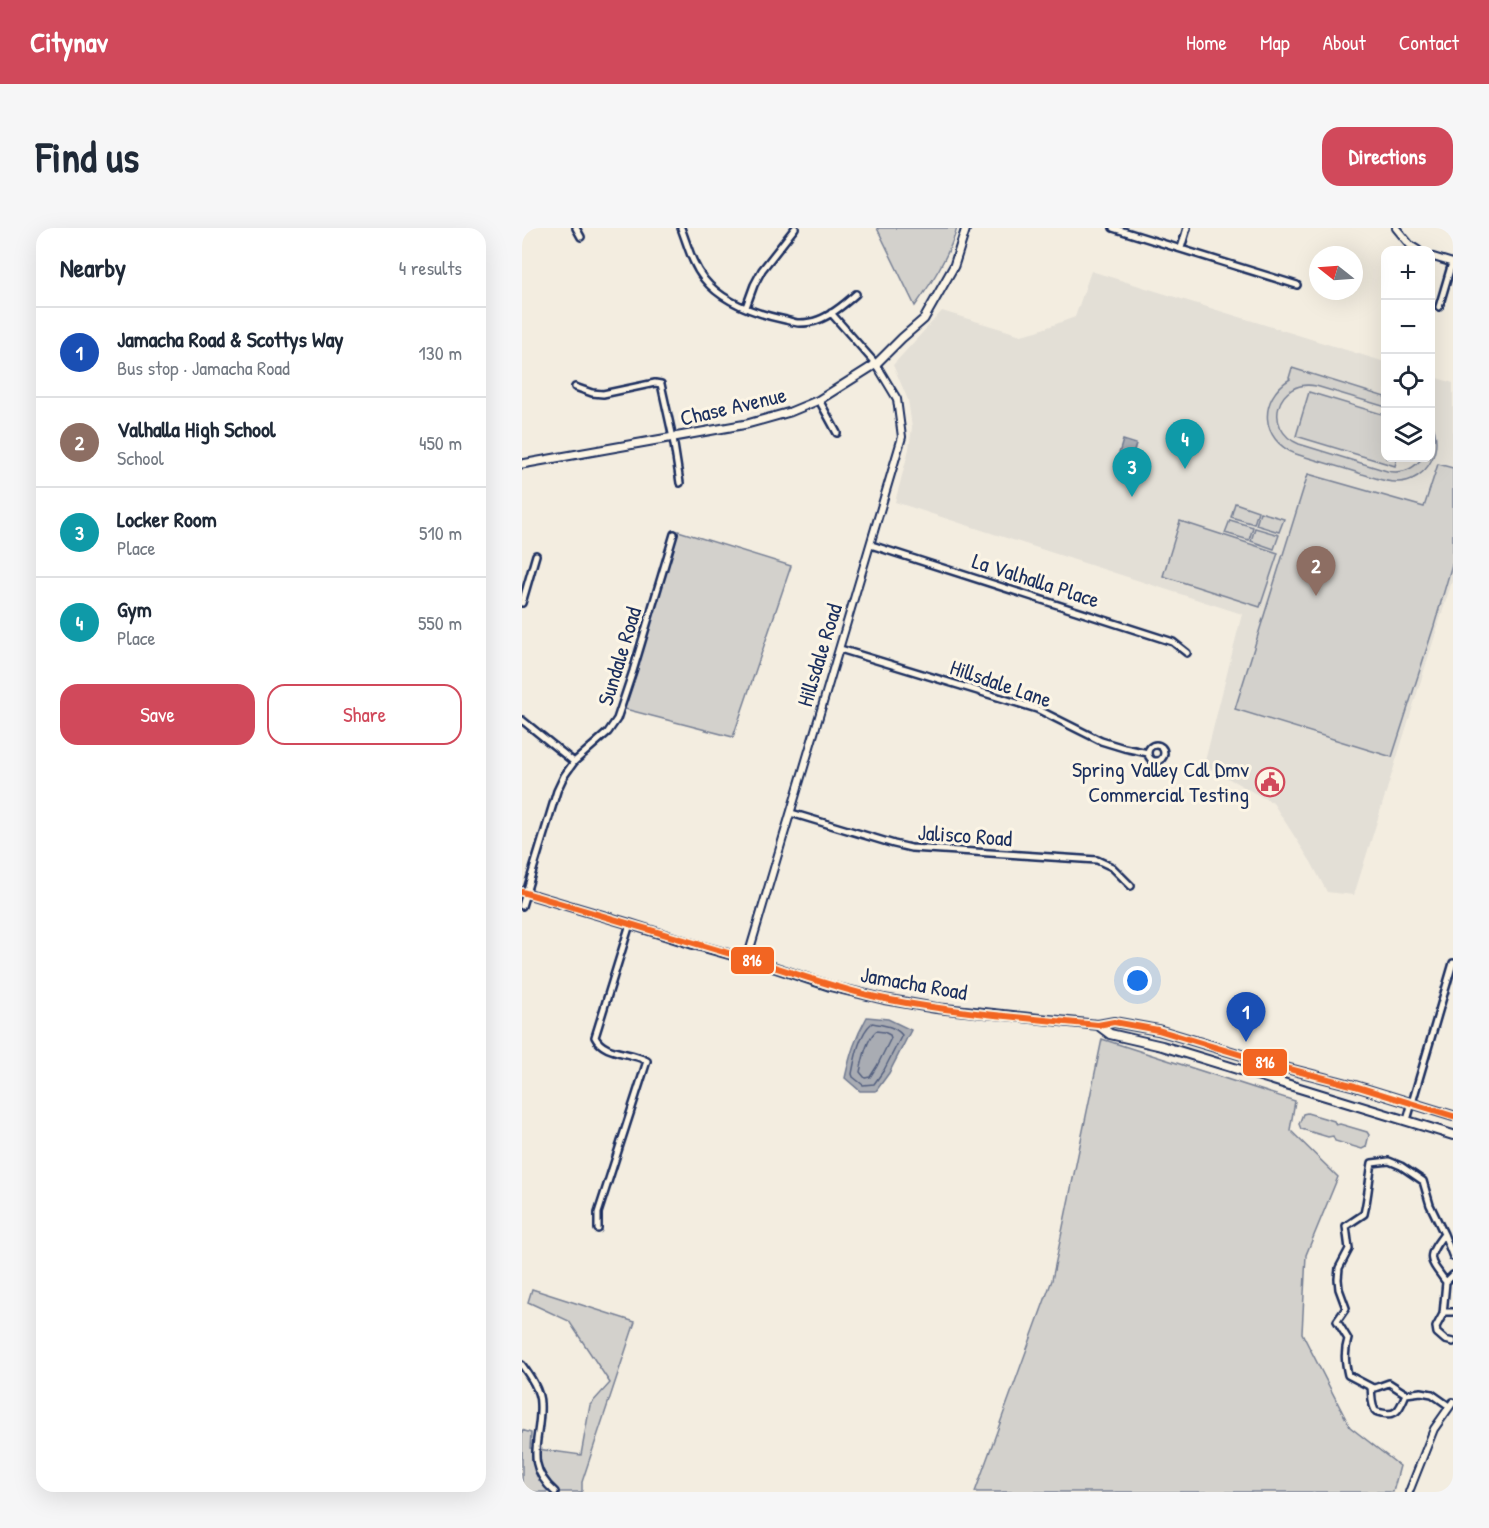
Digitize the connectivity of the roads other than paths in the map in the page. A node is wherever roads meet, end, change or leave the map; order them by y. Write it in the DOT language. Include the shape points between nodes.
graph roads {
  1 [pos="576,228"];
  2 [pos="681,228"];
  3 [pos="795,228"];
  4 [pos="966,228"];
  5 [pos="1113,228"];
  6 [pos="1187,228"];
  7 [pos="1396,228"];
  8 [pos="581,237"];
  9 [pos="1412,246"];
  10 [pos="1181,248"];
  11 [pos="1435,257"];
  12 [pos="1452,263"];
  13 [pos="1297,285"];
  14 [pos="856,294"];
  15 [pos="746,307"];
  16 [pos="1438,308"];
  17 [pos="831,313"];
  18 [pos="876,364"];
  19 [pos="574,387"];
  20 [pos="819,400"];
  21 [pos="837,433"];
  22 [pos="673,438"];
  23 [pos="522,464"];
  24 [pos="680,483"];
  25 [pos="674,534"];
  26 [pos="872,545"];
  27 [pos="536,555"];
  28 [pos="522,603"];
  29 [pos="840,649"];
  30 [pos="1187,653"];
  31 [pos="522,720"];
  32 [pos="1148,753"];
  33 [pos="573,762"];
  34 [pos="791,813"];
  35 [pos="1131,886"];
  36 [pos="524,892"];
  37 [pos="522,906"];
  38 [pos="630,924"];
  39 [pos="747,959"];
  40 [pos="1453,963"];
  41 [pos="1098,1025"];
  42 [pos="1278,1066"];
  43 [pos="1288,1083"];
  44 [pos="1411,1103"];
  45 [pos="1453,1116"];
  46 [pos="1407,1120"];
  47 [pos="1453,1135"];
  48 [pos="598,1229"];
  49 [pos="1444,1234"];
  50 [pos="1453,1257"];
  51 [pos="1453,1275"];
  52 [pos="1446,1282"];
  53 [pos="1443,1312"];
  54 [pos="1453,1312"];
  55 [pos="1453,1342"];
  56 [pos="522,1365"];
  57 [pos="1371,1387"];
  58 [pos="1406,1394"];
  59 [pos="1451,1404"];
  60 [pos="555,1492"];
  61 [pos="1409,1492"];
  1 -- 8 [label="street"];
  2 -- 15 [label="street" via="704,278 723,296"];
  3 -- 15 [label="street" via="762,270"];
  4 -- 18 [label="main road, Chase Avenue" via="954,266 924,319"];
  5 -- 10 [label="street"];
  6 -- 10 [label="street"];
  7 -- 9 [label="street"];
  10 -- 13 [label="street"];
  11 -- 12 [label="street"];
  12 -- 16 [label="street"];
  14 -- 17 [label="street"];
  15 -- 17 [label="street" via="800,323"];
  17 -- 18 [label="street"];
  18 -- 20 [label="main road, Chase Avenue"];
  18 -- 26 [label="street, Hillsdale Road" via="897,399 902,437"];
  19 -- 22 [label="street" via="603,394 661,384"];
  20 -- 21 [label="street"];
  20 -- 22 [label="main road, Chase Avenue" via="747,424"];
  22 -- 23 [label="main road, Chase Avenue"];
  22 -- 24 [label="street"];
  25 -- 33 [label="street, Sundale Road" via="617,718 608,732"];
  26 -- 29 [label="street, Hillsdale Road"];
  26 -- 30 [label="street, La Valhalla Place" via="1173,642"];
  27 -- 28 [label="street"];
  29 -- 32 [label="street, Hillsdale Lane" via="1037,710 1101,741"];
  29 -- 34 [label="street, Hillsdale Road"];
  31 -- 33 [label="street"];
  33 -- 36 [label="street, Sundale Road" via="557,790"];
  34 -- 35 [label="street, Jalisco Road" via="911,848 1097,860 1112,867"];
  34 -- 39 [label="street, Hillsdale Road"];
  36 -- 37 [label="street, Sundale Road"];
  36 -- 38 [label="main road, Jamacha Road"];
  38 -- 39 [label="main road, Jamacha Road"];
  38 -- 48 [label="street" via="595,1037 602,1046 646,1061 598,1213"];
  39 -- 41 [label="main road, Jamacha Road" via="884,999"];
  40 -- 44 [label="street"];
  41 -- 42 [label="main road, Jamacha Road" via="1114,1022 1158,1030"];
  41 -- 43 [label="main road, Jamacha Road" via="1110,1034"];
  42 -- 43 [label="main road"];
  42 -- 44 [label="main road, Jamacha Road"];
  43 -- 46 [label="main road, Jamacha Road"];
  44 -- 45 [label="main road, Jamacha Road"];
  44 -- 46 [label="street"];
  46 -- 47 [label="main road, Jamacha Road"];
  49 -- 50 [label="street"];
  49 -- 52 [label="street" via="1431,1256"];
  49 -- 57 [label="street" via="1423,1181 1389,1161 1372,1162 1364,1214 1346,1226 1349,1249 1338,1279 1346,1308 1337,1321 1348,1339 1348,1376"];
  51 -- 52 [label="street"];
  52 -- 53 [label="street"];
  53 -- 54 [label="street"];
  53 -- 55 [label="street" via="1437,1333"];
  56 -- 60 [label="street" via="540,1402 537,1466"];
  57 -- 58 [label="street" via="1389,1383"];
  57 -- 58 [label="street" via="1374,1408 1384,1414 1395,1413"];
  58 -- 59 [label="street" via="1426,1392"];
  59 -- 61 [label="street" via="1434,1430"];
}
